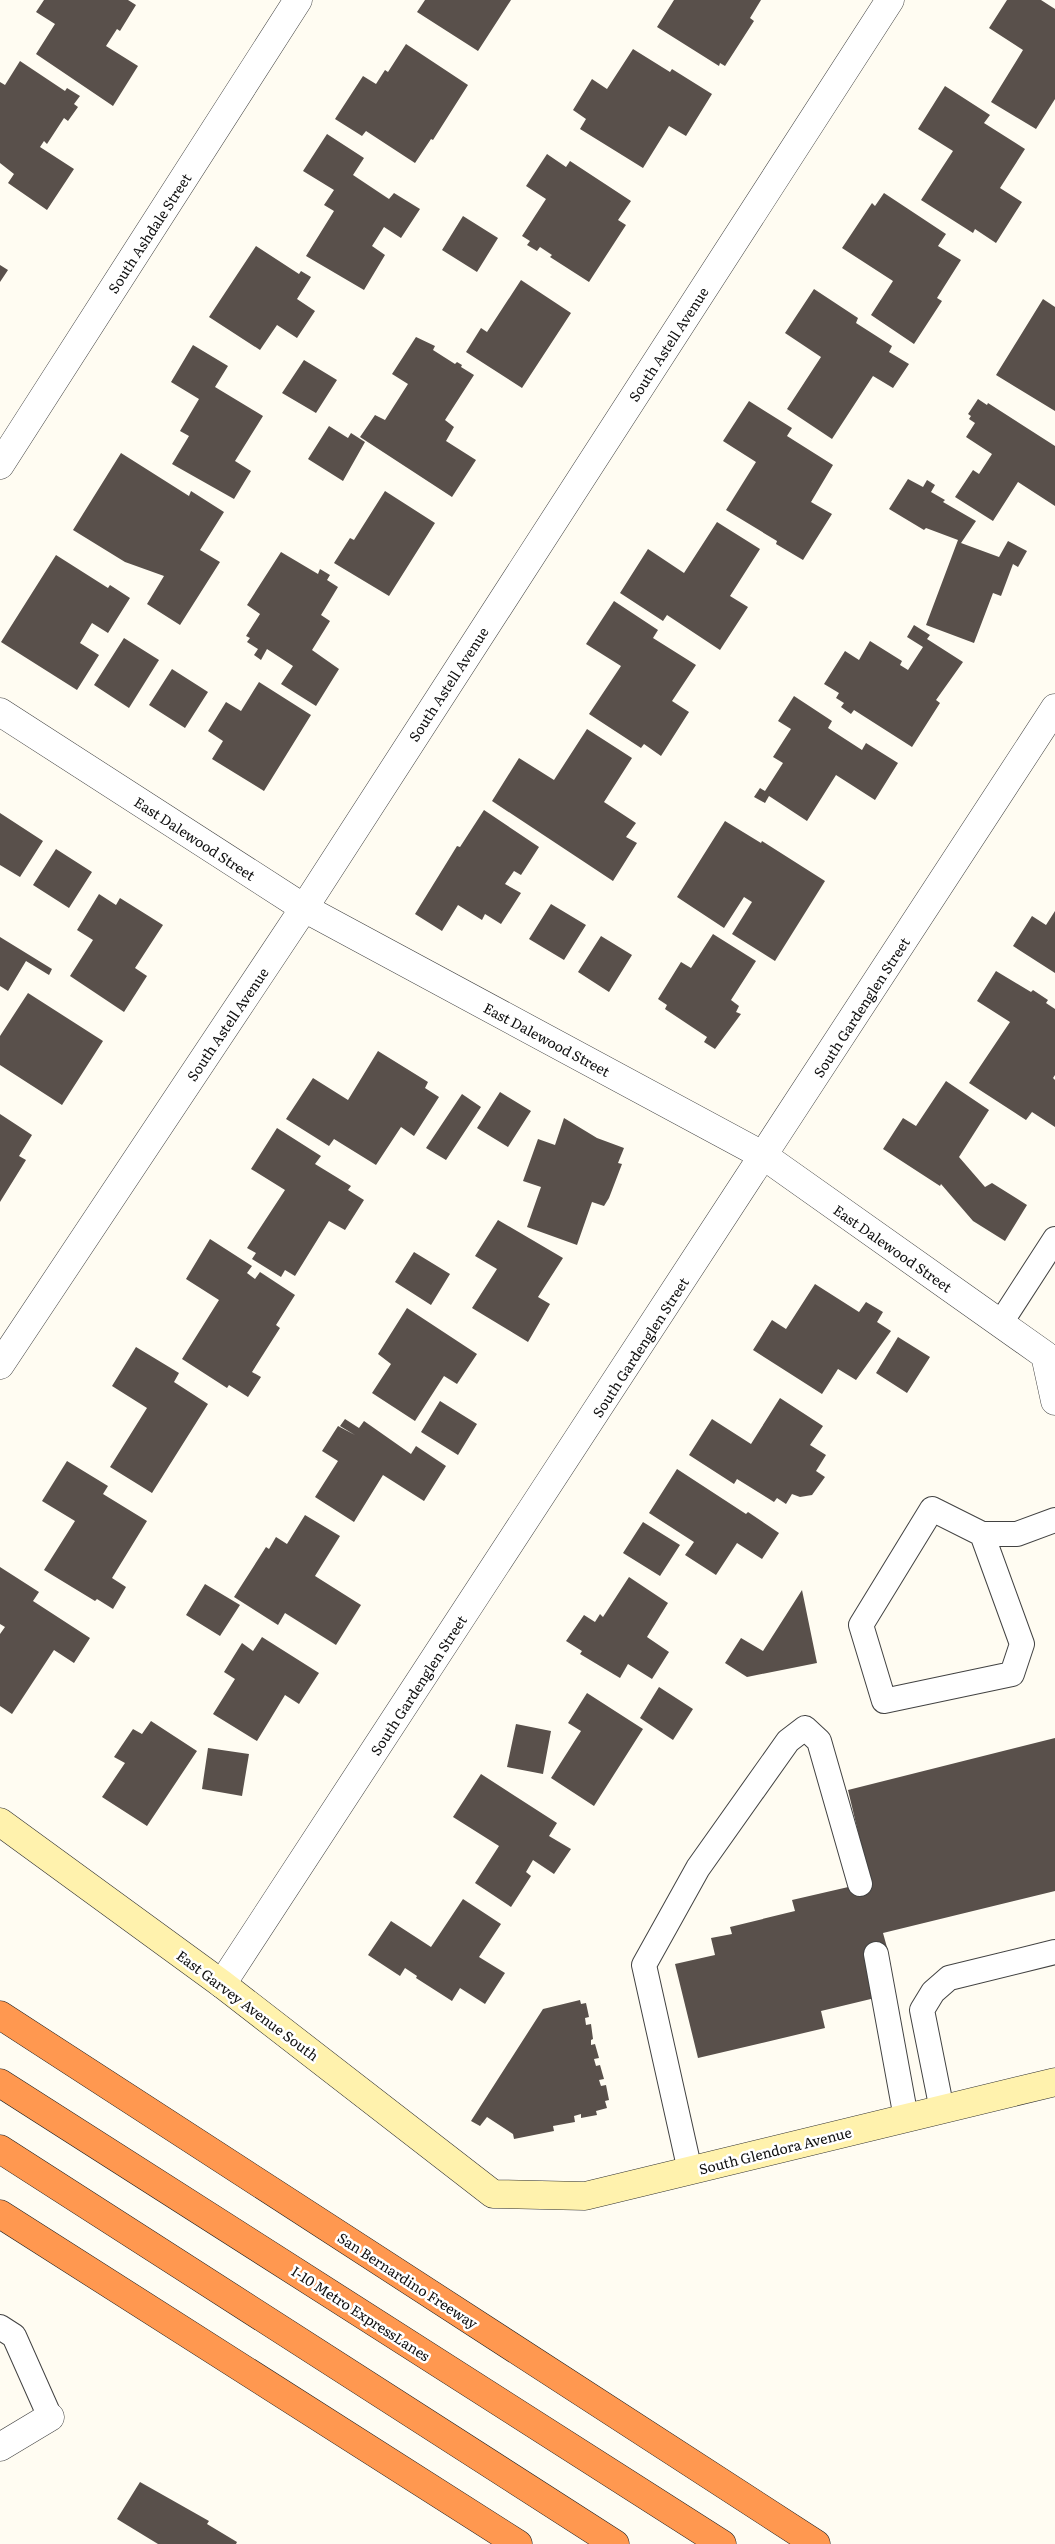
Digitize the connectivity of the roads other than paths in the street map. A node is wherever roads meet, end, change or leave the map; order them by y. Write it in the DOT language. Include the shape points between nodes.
graph roads {
  1 [pos="298,0"];
  2 [pos="890,0"];
  3 [pos="0,465"];
  4 [pos="1055,708"];
  5 [pos="0,712"];
  6 [pos="304,908"];
  7 [pos="764,1156"];
  8 [pos="1055,1239"];
  9 [pos="1000,1324"];
  10 [pos="1050,1354"];
  11 [pos="0,1365"];
  12 [pos="1055,1401"];
  13 [pos="1055,1520"];
  14 [pos="982,1534"];
  15 [pos="0,1822"];
  16 [pos="860,1884"];
  17 [pos="1055,1952"];
  18 [pos="876,1954"];
  19 [pos="222,1984"];
  20 [pos="0,2015"];
  21 [pos="1055,2082"];
  22 [pos="0,2083"];
  23 [pos="942,2110"];
  24 [pos="906,2118"];
  25 [pos="0,2150"];
  26 [pos="690,2171"];
  27 [pos="493,2194"];
  28 [pos="0,2214"];
  29 [pos="0,2327"];
  30 [pos="50,2418"];
  31 [pos="0,2447"];
  32 [pos="518,2544"];
  33 [pos="615,2544"];
  34 [pos="722,2544"];
  35 [pos="816,2544"];
  1 -- 3 [label="street, South Ashdale Street"];
  2 -- 6 [label="street, South Astell Avenue"];
  4 -- 7 [label="street, South Gardenglen Street"];
  5 -- 6 [label="street, East Dalewood Street"];
  6 -- 7 [label="street, East Dalewood Street"];
  6 -- 11 [label="street, South Astell Avenue"];
  7 -- 9 [label="street, East Dalewood Street"];
  7 -- 19 [label="street, South Gardenglen Street"];
  8 -- 9 [label="lane"];
  9 -- 10 [label="street, East Dalewood Street"];
  10 -- 12 [label="street, East Dalewood Street"];
  13 -- 14 [label="lane" via="1017,1534"];
  14 -- 14 [label="lane" via="932,1509 861,1625 884,1701 1012,1674 1022,1644"];
  15 -- 19 [label="street, East Garvey Avenue South"];
  16 -- 26 [label="lane" via="819,1740 805,1728 788,1741 698,1868 644,1965"];
  17 -- 23 [label="lane" via="949,1978 933,1992 922,2010"];
  18 -- 24 [label="lane"];
  19 -- 27 [label="street, East Garvey Avenue South"];
  20 -- 35 [label="highway, San Bernardino Freeway"];
  21 -- 23 [label="street, South Glendora Avenue"];
  22 -- 34 [label="highway, I-10 Metro ExpressLanes"];
  23 -- 24 [label="street, South Glendora Avenue"];
  24 -- 26 [label="street, South Glendora Avenue"];
  25 -- 33 [label="highway"];
  26 -- 27 [label="street, South Glendora Avenue" via="585,2196"];
  28 -- 32 [label="highway"];
  29 -- 30 [label="lane" via="14,2336"];
  30 -- 31 [label="street"];
}
